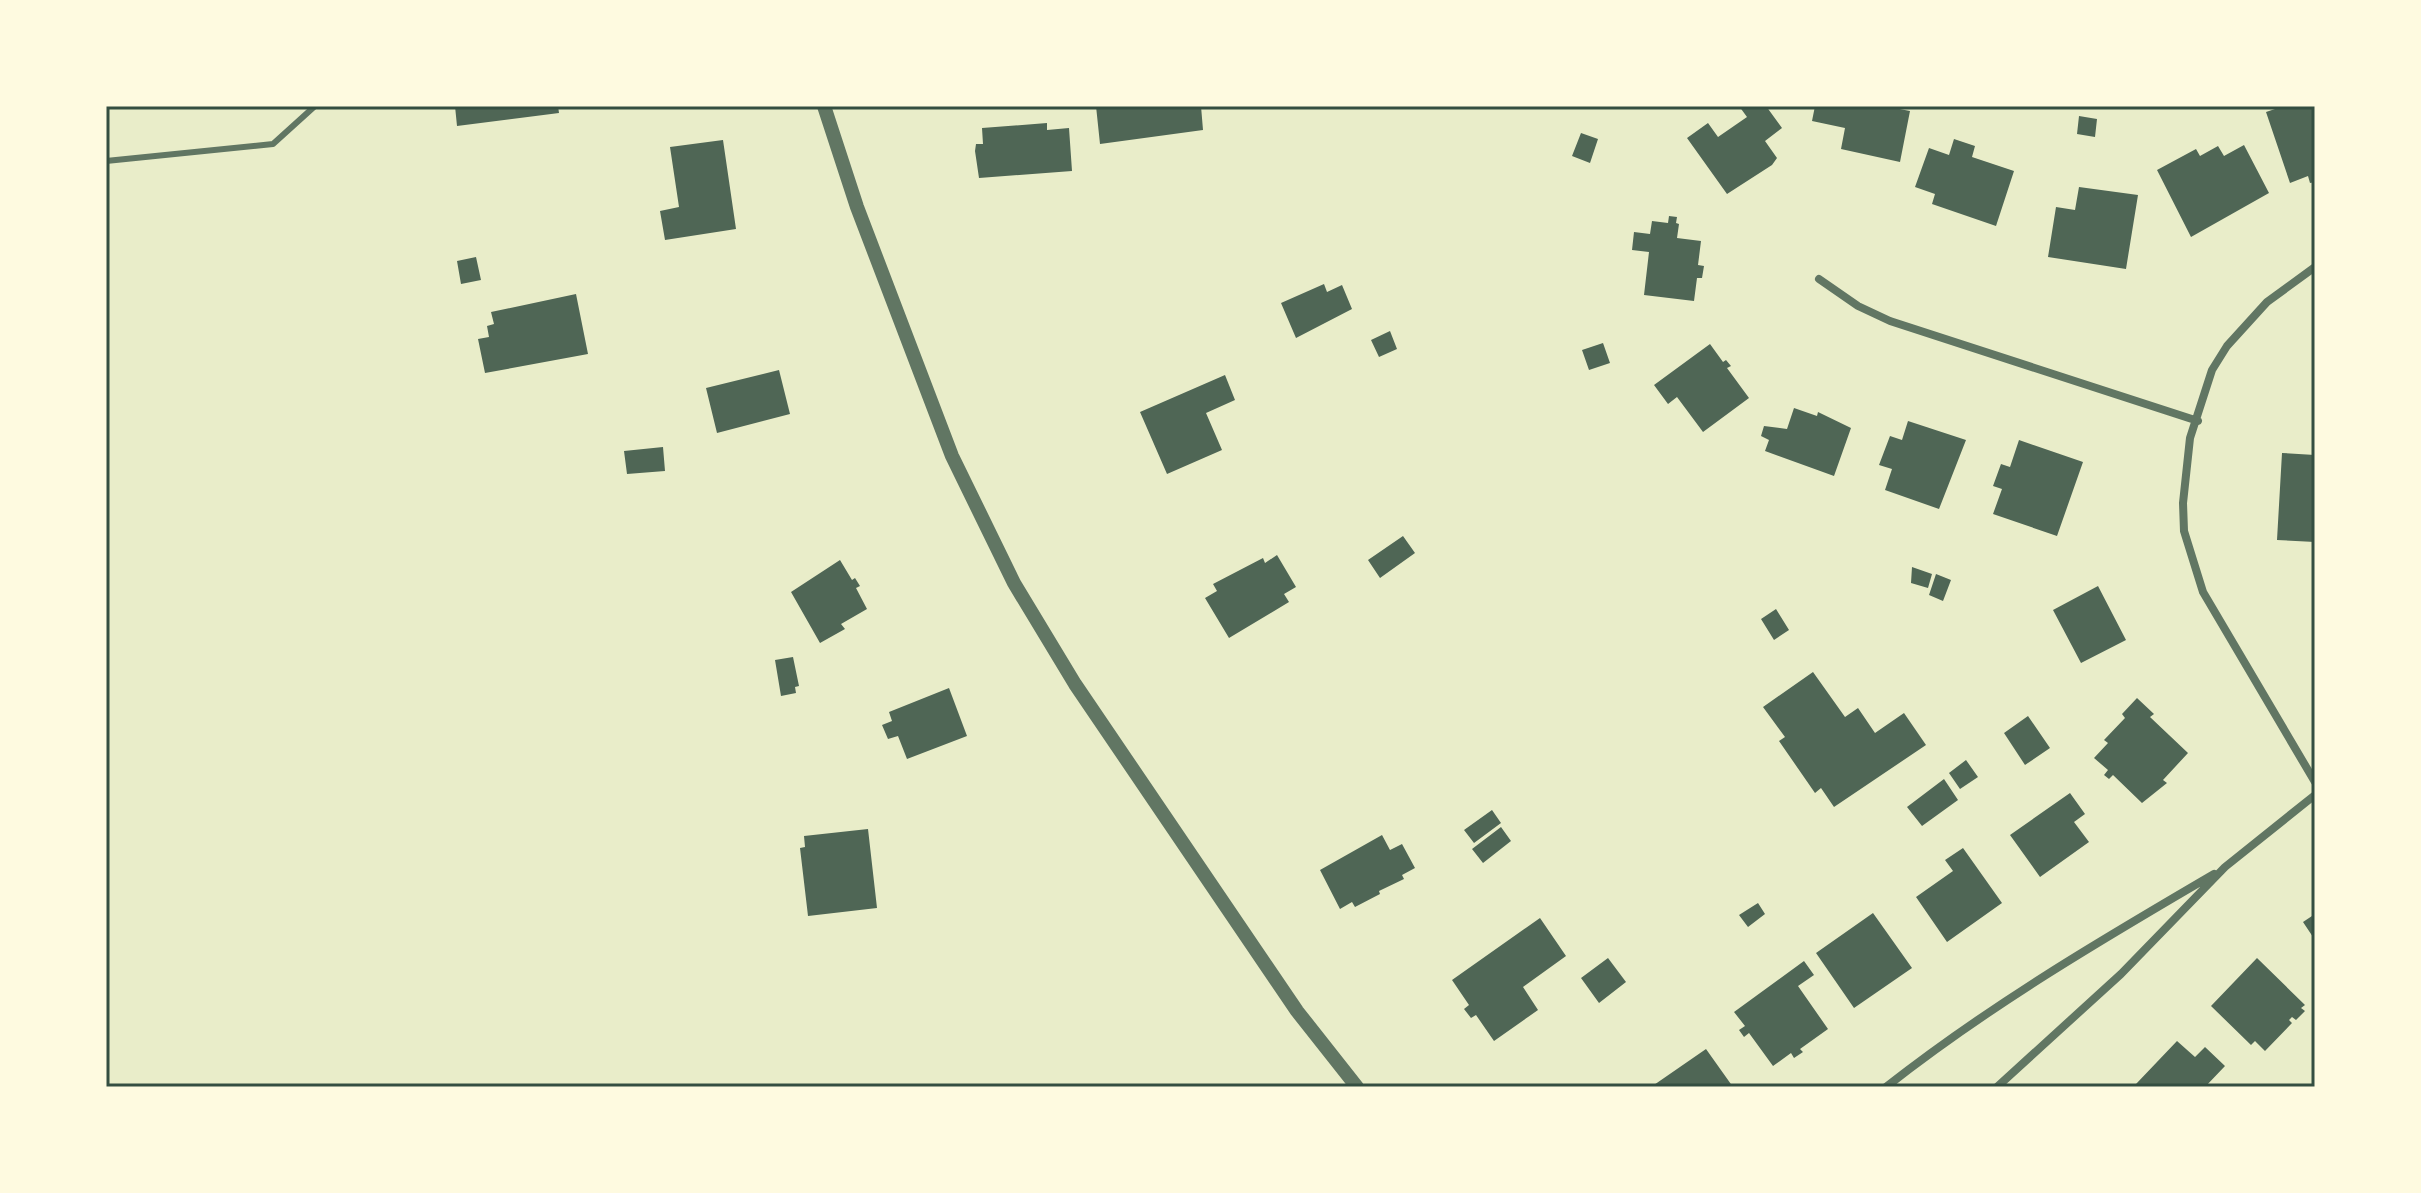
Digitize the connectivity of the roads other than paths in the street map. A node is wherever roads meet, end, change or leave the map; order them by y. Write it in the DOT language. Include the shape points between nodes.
graph roads {
  1 [pos="315,106"];
  2 [pos="824,106"];
  3 [pos="106,161"];
  4 [pos="2315,267"];
  5 [pos="1819,279"];
  6 [pos="2198,421"];
  7 [pos="2315,782"];
  8 [pos="2315,795"];
  9 [pos="2225,867"];
  10 [pos="1357,1087"];
  11 [pos="1886,1087"];
  12 [pos="1997,1087"];
  1 -- 3 [label="lane" via="273,144"];
  2 -- 10 [label="street" via="952,456 1014,583 1075,684 1297,1011"];
  4 -- 6 [label="street" via="2267,302 2227,346 2212,370"];
  5 -- 6 [label="street" via="1890,321"];
  6 -- 7 [label="street" via="2190,438 2183,503 2195,570 2224,633"];
  8 -- 9 [label="street"];
  9 -- 11 [label="street" via="2070,958"];
  9 -- 12 [label="street" via="2121,974"];
}
